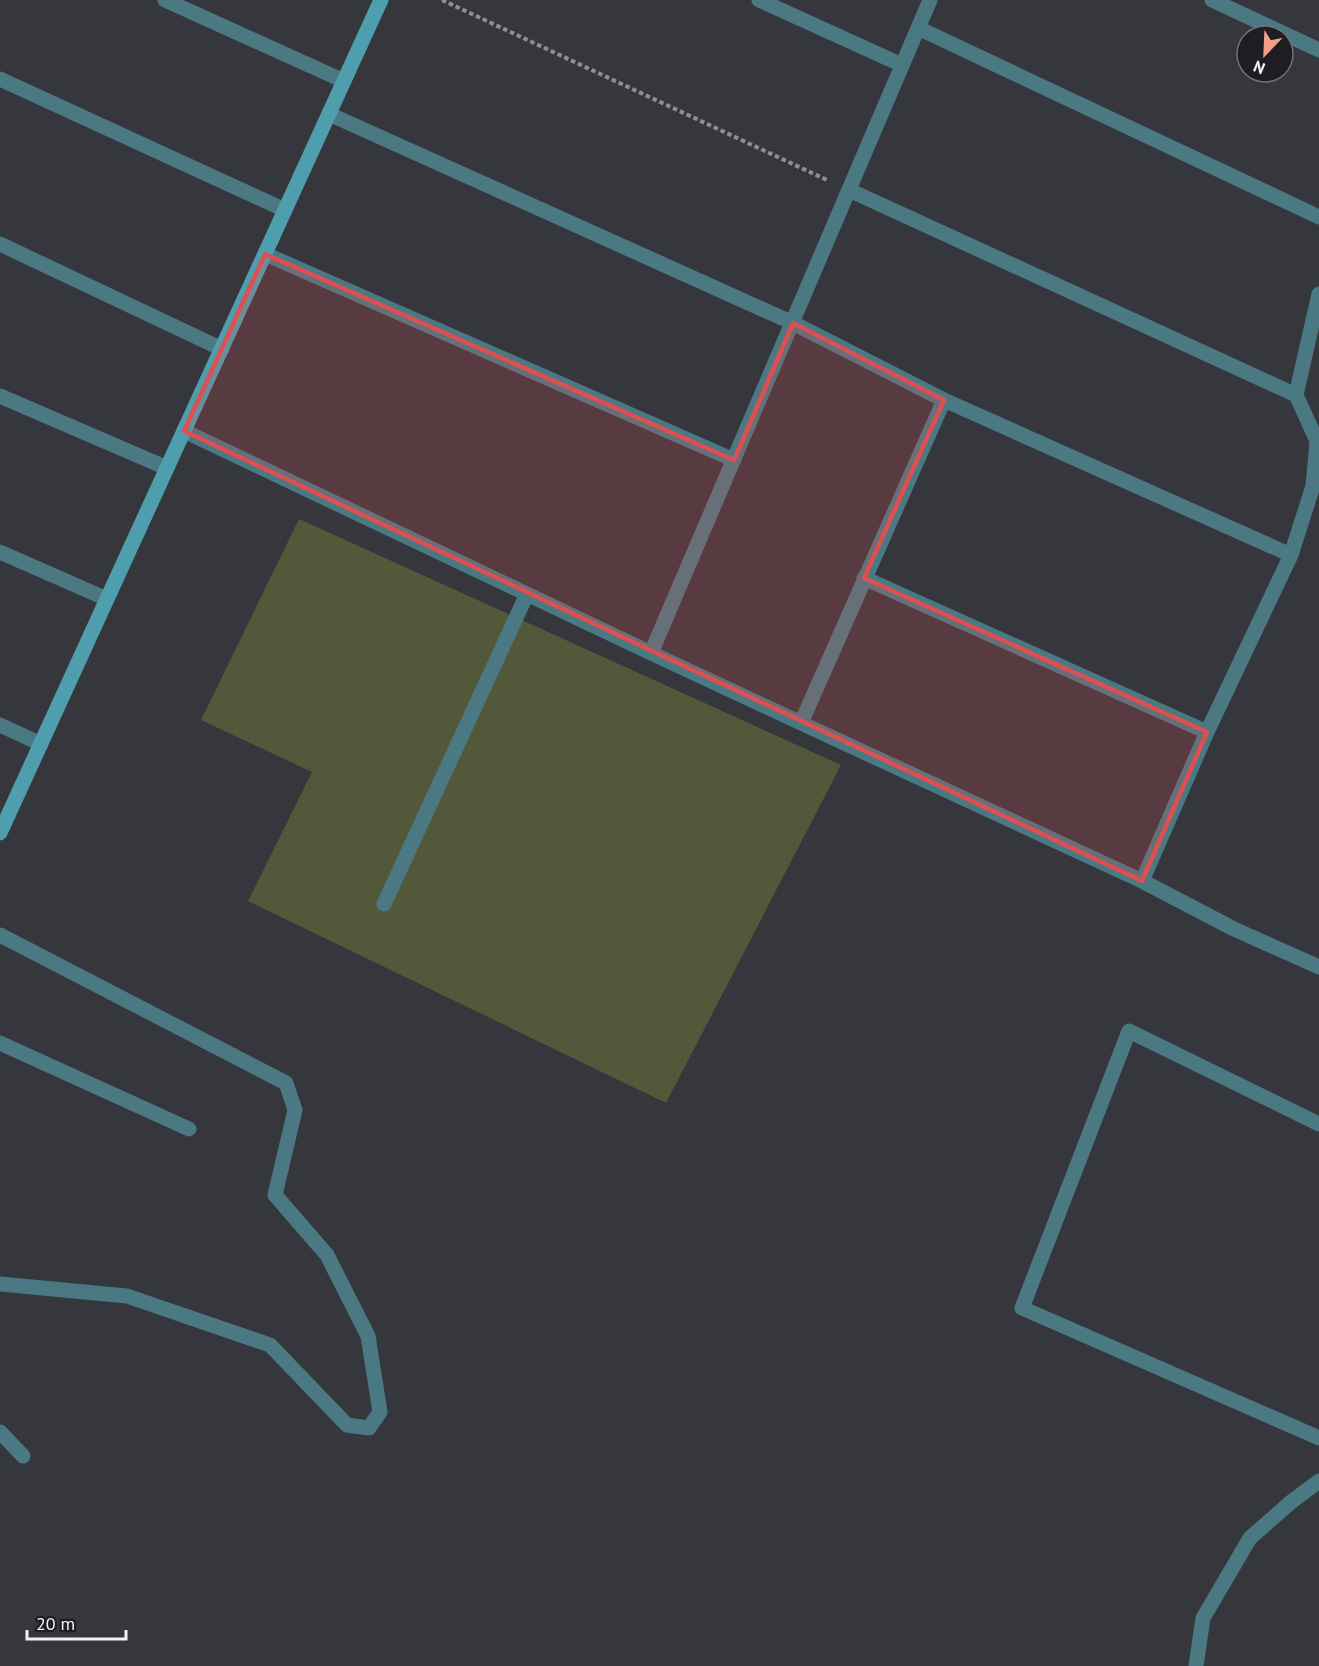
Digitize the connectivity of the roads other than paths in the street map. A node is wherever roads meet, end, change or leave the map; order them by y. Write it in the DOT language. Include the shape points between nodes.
graph roads {
  1 [pos="165,0"];
  2 [pos="381,0"];
  3 [pos="759,0"];
  4 [pos="930,0"];
  5 [pos="1212,0"];
  6 [pos="918,28"];
  7 [pos="1319,50"];
  8 [pos="902,65"];
  9 [pos="0,79"];
  10 [pos="344,81"];
  11 [pos="329,114"];
  12 [pos="849,190"];
  13 [pos="285,210"];
  14 [pos="1319,217"];
  15 [pos="0,244"];
  16 [pos="265,255"];
  17 [pos="1319,294"];
  18 [pos="793,323"];
  19 [pos="222,349"];
  20 [pos="1296,395"];
  21 [pos="0,396"];
  22 [pos="944,400"];
  23 [pos="184,431"];
  24 [pos="734,460"];
  25 [pos="167,468"];
  26 [pos="0,552"];
  27 [pos="1291,555"];
  28 [pos="864,578"];
  29 [pos="526,594"];
  30 [pos="107,600"];
  31 [pos="651,652"];
  32 [pos="801,723"];
  33 [pos="0,725"];
  34 [pos="1207,732"];
  35 [pos="41,744"];
  36 [pos="0,833"];
  37 [pos="1142,881"];
  38 [pos="384,904"];
  39 [pos="0,935"];
  40 [pos="1319,967"];
  41 [pos="0,1043"];
  42 [pos="1319,1124"];
  43 [pos="189,1129"];
  44 [pos="0,1284"];
  45 [pos="0,1432"];
  46 [pos="1319,1438"];
  47 [pos="24,1456"];
  48 [pos="1319,1481"];
  49 [pos="1196,1666"];
  1 -- 10 [label="street"];
  2 -- 10 [label="street"];
  3 -- 8 [label="street"];
  4 -- 6 [label="street"];
  5 -- 7 [label="street"];
  6 -- 8 [label="street"];
  6 -- 14 [label="street"];
  8 -- 12 [label="street"];
  9 -- 13 [label="street"];
  10 -- 11 [label="street"];
  11 -- 13 [label="street"];
  11 -- 18 [label="street"];
  12 -- 18 [label="street"];
  12 -- 20 [label="street"];
  13 -- 16 [label="street"];
  15 -- 19 [label="street"];
  16 -- 19 [label="street"];
  16 -- 24 [label="street"];
  17 -- 20 [label="street"];
  18 -- 22 [label="street"];
  18 -- 24 [label="street"];
  19 -- 23 [label="street"];
  20 -- 27 [label="street" via="1317,441 1313,486"];
  21 -- 25 [label="street"];
  22 -- 27 [label="street"];
  22 -- 28 [label="street"];
  23 -- 25 [label="street"];
  23 -- 29 [label="street"];
  24 -- 31 [label="street"];
  25 -- 30 [label="street"];
  26 -- 30 [label="street"];
  27 -- 34 [label="street"];
  28 -- 32 [label="street"];
  28 -- 34 [label="street"];
  29 -- 31 [label="street"];
  29 -- 38 [label="street"];
  30 -- 35 [label="street"];
  31 -- 32 [label="street"];
  32 -- 37 [label="street"];
  33 -- 35 [label="street"];
  34 -- 37 [label="street"];
  35 -- 36 [label="street"];
  37 -- 40 [label="street"];
  39 -- 44 [label="street" via="286,1083 295,1110 275,1195 327,1255 368,1336 380,1412 369,1428 347,1425 270,1345 127,1296"];
  41 -- 43 [label="street"];
  42 -- 46 [label="street" via="1129,1031 1022,1308"];
  45 -- 47 [label="street"];
  48 -- 49 [label="street" via="1250,1538 1203,1618"];
}
